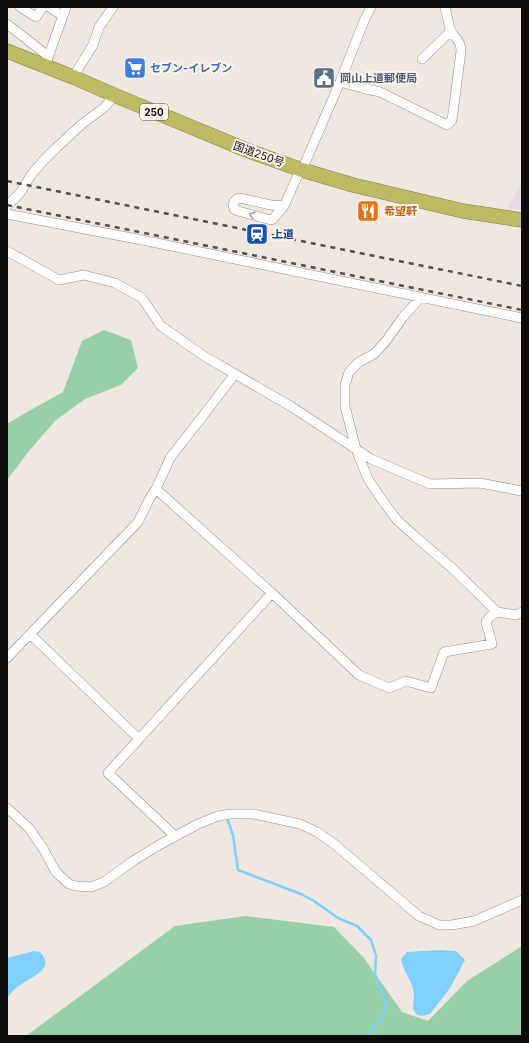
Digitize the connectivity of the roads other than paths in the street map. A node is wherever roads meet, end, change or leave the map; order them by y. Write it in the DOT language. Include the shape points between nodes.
graph roads {
  1 [pos="20,7"];
  2 [pos="43,7"];
  3 [pos="49,7"];
  4 [pos="113,7"];
  5 [pos="371,7"];
  6 [pos="445,7"];
  7 [pos="64,10"];
  8 [pos="7,24"];
  9 [pos="451,31"];
  10 [pos="7,51"];
  11 [pos="422,59"];
  12 [pos="47,61"];
  13 [pos="73,77"];
  14 [pos="340,82"];
  15 [pos="114,95"];
  16 [pos="302,170"];
  17 [pos="7,206"];
  18 [pos="284,206"];
  19 [pos="7,214"];
  20 [pos="522,220"];
  21 [pos="7,251"];
  22 [pos="421,297"];
  23 [pos="522,318"];
  24 [pos="235,374"];
  25 [pos="356,449"];
  26 [pos="156,489"];
  27 [pos="522,491"];
  28 [pos="272,593"];
  29 [pos="497,612"];
  30 [pos="522,612"];
  31 [pos="30,634"];
  32 [pos="7,658"];
  33 [pos="139,739"];
  34 [pos="7,808"];
  35 [pos="175,836"];
  36 [pos="522,900"];
  1 -- 2 [label="street" via="36,17"];
  3 -- 7 [label="street"];
  4 -- 13 [label="street" via="99,27 93,45"];
  5 -- 14 [label="street"];
  6 -- 9 [label="street"];
  7 -- 12 [label="street"];
  8 -- 12 [label="street"];
  9 -- 11 [label="street"];
  9 -- 14 [label="street" via="459,40 461,52 452,120 446,125 380,92"];
  10 -- 12 [label="highway, 国道250号 / 250"];
  12 -- 13 [label="highway, 国道250号 / 250"];
  13 -- 15 [label="highway, 国道250号 / 250"];
  14 -- 16 [label="street"];
  15 -- 16 [label="highway, 国道250号 / 250"];
  15 -- 17 [label="street" via="105,107 82,124 43,161 20,194"];
  16 -- 18 [label="street"];
  16 -- 20 [label="highway, 国道250号 / 250" via="463,211"];
  18 -- 18 [label="street, one-way" via="274,219 270,220 238,212 233,205 240,198"];
  19 -- 22 [label="street"];
  21 -- 24 [label="street" via="59,280 84,275 115,283 142,298 161,326"];
  22 -- 23 [label="street"];
  22 -- 25 [label="street" via="374,354 359,362 349,372 345,386 345,406"];
  24 -- 25 [label="street" via="292,406"];
  24 -- 26 [label="street" via="170,458"];
  25 -- 27 [label="street" via="371,459 430,484 480,483"];
  25 -- 29 [label="street" via="368,479 397,520"];
  26 -- 28 [label="street"];
  26 -- 31 [label="street" via="138,522"];
  28 -- 29 [label="street" via="359,675 389,688 406,681 431,688 444,652 492,644 486,622"];
  28 -- 33 [label="street"];
  29 -- 30 [label="street" via="516,615"];
  31 -- 32 [label="street"];
  31 -- 33 [label="street"];
  33 -- 35 [label="street" via="108,773"];
  34 -- 35 [label="street" via="29,828 56,872 69,884 76,886 91,887 104,882"];
  35 -- 36 [label="street" via="218,816 231,814 253,814 300,824 333,843 419,916 438,925 452,926 474,921"];
}
